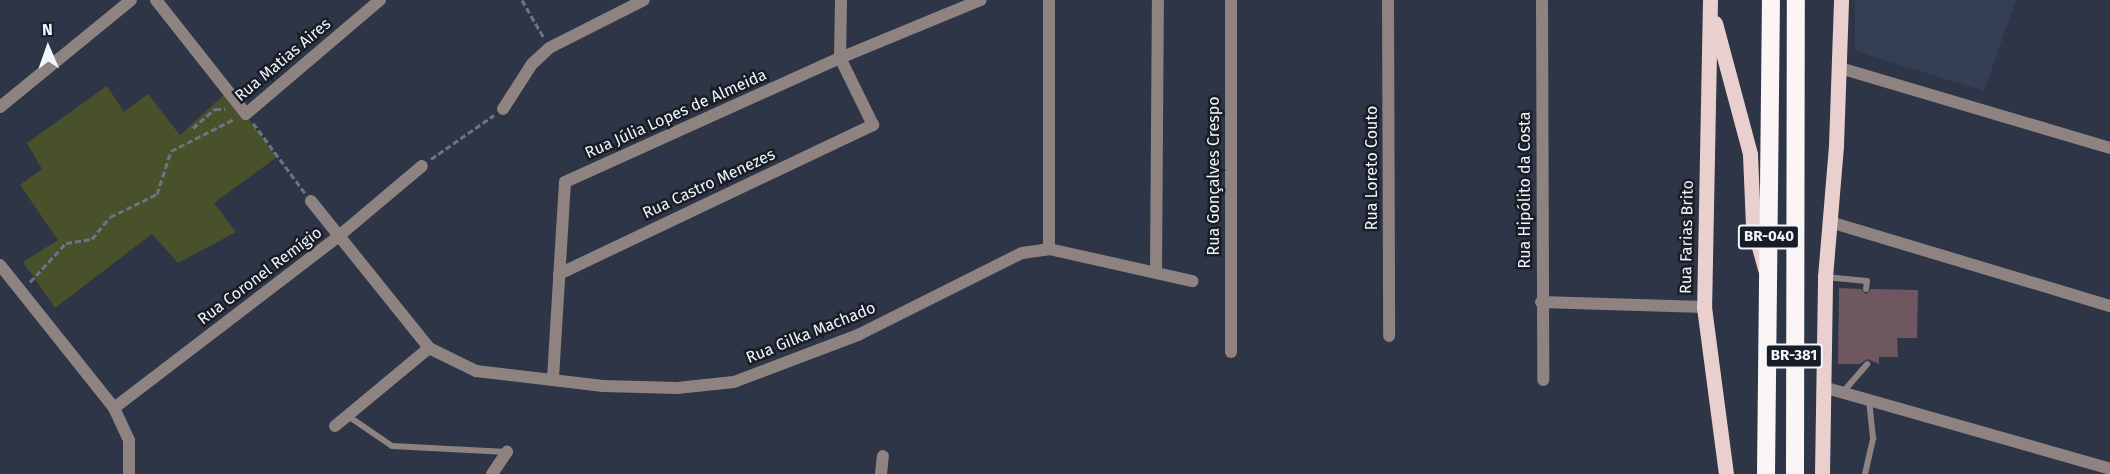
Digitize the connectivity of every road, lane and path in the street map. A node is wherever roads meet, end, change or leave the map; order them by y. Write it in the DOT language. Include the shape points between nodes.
graph roads {
  1 [pos="131,0"];
  2 [pos="156,0"];
  3 [pos="380,0"];
  4 [pos="522,0"];
  5 [pos="644,0"];
  6 [pos="841,0"];
  7 [pos="981,0"];
  8 [pos="1048,0"];
  9 [pos="1158,0"];
  10 [pos="1231,0"];
  11 [pos="1388,0"];
  12 [pos="1542,0"];
  13 [pos="1710,0"];
  14 [pos="1771,0"];
  15 [pos="1796,0"];
  16 [pos="1840,0"];
  17 [pos="549,48"];
  18 [pos="840,58"];
  19 [pos="1840,68"];
  20 [pos="0,106"];
  21 [pos="503,108"];
  22 [pos="246,114"];
  23 [pos="193,128"];
  24 [pos="2110,148"];
  25 [pos="422,166"];
  26 [pos="311,201"];
  27 [pos="1830,222"];
  28 [pos="340,235"];
  29 [pos="1795,238"];
  30 [pos="1049,249"];
  31 [pos="0,265"];
  32 [pos="1156,272"];
  33 [pos="559,274"];
  34 [pos="1825,277"];
  35 [pos="1192,281"];
  36 [pos="1768,283"];
  37 [pos="1866,289"];
  38 [pos="21,292"];
  39 [pos="1541,302"];
  40 [pos="2110,306"];
  41 [pos="1704,307"];
  42 [pos="1389,336"];
  43 [pos="429,348"];
  44 [pos="1231,352"];
  45 [pos="1867,364"];
  46 [pos="553,378"];
  47 [pos="1543,380"];
  48 [pos="1823,387"];
  49 [pos="1843,392"];
  50 [pos="1869,399"];
  51 [pos="114,408"];
  52 [pos="347,416"];
  53 [pos="335,426"];
  54 [pos="507,452"];
  55 [pos="882,456"];
  56 [pos="2110,469"];
  57 [pos="129,474"];
  58 [pos="492,474"];
  59 [pos="881,474"];
  60 [pos="1726,474"];
  61 [pos="1766,474"];
  62 [pos="1795,474"];
  63 [pos="1822,474"];
  64 [pos="1865,474"];
  1 -- 20 [label="street"];
  2 -- 22 [label="street"];
  3 -- 22 [label="street, Rua Matias Aires"];
  4 -- 17 [label="path"];
  5 -- 17 [label="street"];
  6 -- 18 [label="street"];
  7 -- 18 [label="street, Rua Júlia Lopes de Almeida"];
  8 -- 30 [label="street"];
  9 -- 32 [label="street"];
  10 -- 44 [label="street, Rua Gonçalves Crespo"];
  11 -- 42 [label="street, Rua Loreto Couto"];
  12 -- 39 [label="street, Rua Hipólito da Costa"];
  13 -- 36 [label="main road" via="1750,154 1753,225"];
  13 -- 41 [label="main road, Rua Farias Brito"];
  14 -- 36 [label="highway, BR-040"];
  15 -- 29 [label="highway, BR-040"];
  16 -- 19 [label="main road"];
  17 -- 21 [label="street" via="527,71"];
  18 -- 33 [label="street, Rua Júlia Lopes de Almeida" via="565,182"];
  18 -- 33 [label="street, Rua Castro Menezes" via="873,125"];
  19 -- 24 [label="street"];
  19 -- 27 [label="main road"];
  21 -- 25 [label="path"];
  22 -- 23 [label="path" via="215,109"];
  22 -- 26 [label="path"];
  22 -- 38 [label="path, Rua Matias Aires" via="171,151 157,194 110,217 92,239 66,243"];
  25 -- 28 [label="street, Rua Coronel Remígio"];
  26 -- 28 [label="street"];
  27 -- 34 [label="main road"];
  27 -- 40 [label="street"];
  28 -- 43 [label="street"];
  28 -- 51 [label="street, Rua Coronel Remígio"];
  29 -- 62 [label="highway, BR-381"];
  30 -- 32 [label="street, Rua Gilka Machado"];
  30 -- 46 [label="street, Rua Gilka Machado" via="1022,253 858,335 734,382 677,388 603,386"];
  31 -- 38 [label="street"];
  32 -- 35 [label="street, Rua Gilka Machado"];
  33 -- 46 [label="street, Rua Júlia Lopes de Almeida"];
  34 -- 37 [label="lane" via="1867,281"];
  34 -- 48 [label="main road"];
  36 -- 61 [label="highway, BR-040"];
  38 -- 51 [label="street"];
  39 -- 41 [label="street"];
  39 -- 47 [label="street, Rua Hipólito da Costa"];
  41 -- 60 [label="main road, Rua Farias Brito"];
  43 -- 46 [label="street, Rua Gilka Machado" via="476,370"];
  43 -- 52 [label="street"];
  45 -- 49 [label="lane"];
  48 -- 49 [label="street"];
  48 -- 63 [label="main road"];
  49 -- 50 [label="street"];
  50 -- 56 [label="street"];
  50 -- 64 [label="lane" via="1873,438"];
  51 -- 57 [label="street" via="129,440"];
  52 -- 53 [label="street"];
  52 -- 54 [label="lane" via="392,446"];
  54 -- 58 [label="street"];
  55 -- 59 [label="street"];
}
